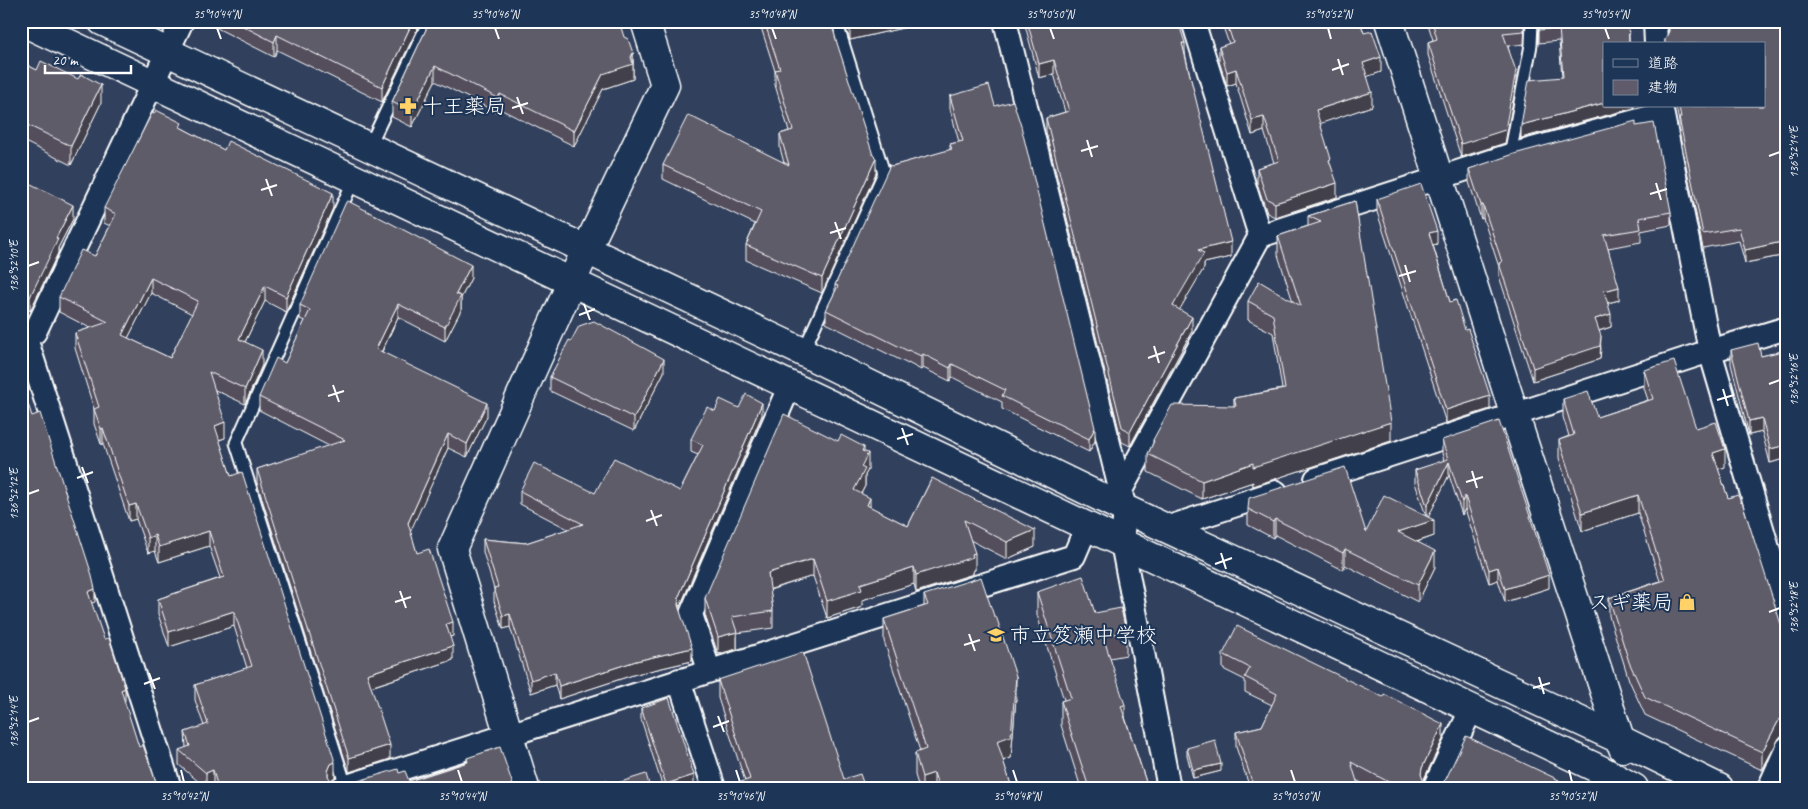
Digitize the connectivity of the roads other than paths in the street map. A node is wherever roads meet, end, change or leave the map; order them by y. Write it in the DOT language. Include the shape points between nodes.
graph roads {
  1 [pos="21,21"];
  2 [pos="102,21"];
  3 [pos="182,21"];
  4 [pos="429,21"];
  5 [pos="645,21"];
  6 [pos="836,21"];
  7 [pos="1005,21"];
  8 [pos="1193,21"];
  9 [pos="1389,21"];
  10 [pos="1532,21"];
  11 [pos="1655,21"];
  12 [pos="1656,42"];
  13 [pos="168,52"];
  14 [pos="153,84"];
  15 [pos="1661,110"];
  16 [pos="369,147"];
  17 [pos="1510,155"];
  18 [pos="1439,178"];
  19 [pos="354,179"];
  20 [pos="1260,236"];
  21 [pos="586,250"];
  22 [pos="572,282"];
  23 [pos="1787,328"];
  24 [pos="23,336"];
  25 [pos="1710,351"];
  26 [pos="803,352"];
  27 [pos="789,387"];
  28 [pos="1515,416"];
  29 [pos="1123,500"];
  30 [pos="1086,528"];
  31 [pos="1166,528"];
  32 [pos="1122,543"];
  33 [pos="1787,613"];
  34 [pos="709,670"];
  35 [pos="679,680"];
  36 [pos="1471,710"];
  37 [pos="508,734"];
  38 [pos="1619,739"];
  39 [pos="1787,748"];
  40 [pos="343,787"];
  41 [pos="170,788"];
  42 [pos="525,788"];
  43 [pos="714,788"];
  44 [pos="1169,788"];
  45 [pos="1434,788"];
  46 [pos="1634,788"];
  47 [pos="1638,788"];
  48 [pos="1719,788"];
  49 [pos="1769,788"];
  1 -- 14 [label="street"];
  2 -- 13 [label="street"];
  3 -- 13 [label="street"];
  4 -- 16 [label="lane"];
  5 -- 21 [label="street" via="665,85"];
  6 -- 26 [label="lane" via="884,174"];
  7 -- 29 [label="street"];
  8 -- 20 [label="street"];
  9 -- 18 [label="street"];
  10 -- 17 [label="lane" via="1531,45"];
  11 -- 12 [label="street"];
  13 -- 14 [label="street"];
  13 -- 16 [label="street"];
  14 -- 19 [label="street"];
  14 -- 24 [label="street" via="35,332"];
  15 -- 17 [label="street"];
  15 -- 25 [label="street"];
  16 -- 21 [label="street"];
  17 -- 18 [label="street"];
  18 -- 20 [label="street"];
  18 -- 28 [label="street"];
  19 -- 22 [label="street"];
  19 -- 40 [label="lane" via="236,443"];
  20 -- 29 [label="street"];
  21 -- 22 [label="street"];
  21 -- 26 [label="street"];
  22 -- 27 [label="street"];
  22 -- 37 [label="street" via="452,548"];
  23 -- 25 [label="street"];
  24 -- 41 [label="street"];
  25 -- 28 [label="street"];
  25 -- 33 [label="street"];
  26 -- 29 [label="street"];
  27 -- 30 [label="street"];
  27 -- 34 [label="street" via="691,614"];
  28 -- 31 [label="street"];
  28 -- 38 [label="street"];
  29 -- 31 [label="street"];
  29 -- 32 [label="street"];
  30 -- 32 [label="street"];
  30 -- 34 [label="street" via="1074,556"];
  31 -- 38 [label="street"];
  32 -- 36 [label="street"];
  32 -- 44 [label="street"];
  34 -- 35 [label="street"];
  35 -- 37 [label="street"];
  35 -- 43 [label="street"];
  36 -- 45 [label="street"];
  36 -- 46 [label="street"];
  37 -- 40 [label="street"];
  37 -- 42 [label="street"];
  38 -- 47 [label="street"];
  38 -- 48 [label="street"];
  39 -- 49 [label="street"];
}
